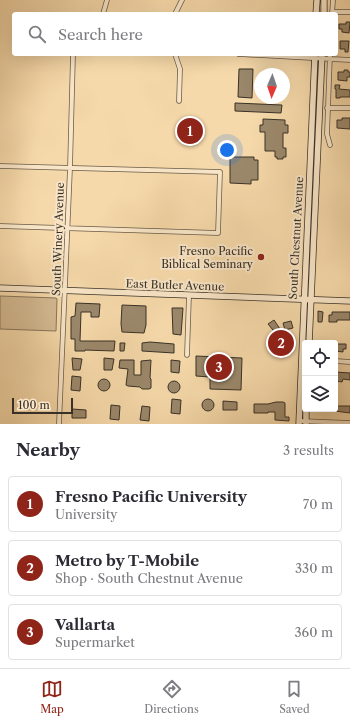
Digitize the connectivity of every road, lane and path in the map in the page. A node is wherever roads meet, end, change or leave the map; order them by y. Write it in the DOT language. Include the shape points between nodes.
graph roads {
  1 [pos="108,0"];
  2 [pos="182,0"];
  3 [pos="316,0"];
  4 [pos="324,0"];
  5 [pos="333,0"];
  6 [pos="104,12"];
  7 [pos="176,12"];
  8 [pos="316,12"];
  9 [pos="324,12"];
  10 [pos="332,12"];
  11 [pos="350,12"];
  12 [pos="338,13"];
  13 [pos="73,56"];
  14 [pos="176,56"];
  15 [pos="314,56"];
  16 [pos="330,56"];
  17 [pos="322,57"];
  18 [pos="329,60"];
  19 [pos="350,60"];
  20 [pos="180,101"];
  21 [pos="327,108"];
  22 [pos="350,108"];
  23 [pos="330,145"];
  24 [pos="0,166"];
  25 [pos="70,168"];
  26 [pos="0,226"];
  27 [pos="66,228"];
  28 [pos="0,288"];
  29 [pos="65,291"];
  30 [pos="189,295"];
  31 [pos="303,300"];
  32 [pos="311,300"];
  33 [pos="350,301"];
  34 [pos="309,340"];
  35 [pos="186,355"];
  36 [pos="338,361"];
  37 [pos="350,362"];
  38 [pos="306,412"];
  39 [pos="299,423"];
  40 [pos="306,423"];
  41 [pos="350,423"];
  42 [pos="59,424"];
  1 -- 6 [label="street"];
  2 -- 7 [label="street"];
  3 -- 8 [label="main road"];
  4 -- 9 [label="main road"];
  5 -- 10 [label="street"];
  11 -- 12 [label="street"];
  13 -- 25 [label="street, South Winery Avenue"];
  14 -- 20 [label="street" via="180,69"];
  15 -- 17 [label="street"];
  15 -- 31 [label="main road, South Chestnut Avenue"];
  16 -- 18 [label="street"];
  17 -- 18 [label="street"];
  17 -- 32 [label="main road, South Chestnut Avenue"];
  18 -- 19 [label="street"];
  18 -- 21 [label="street"];
  21 -- 22 [label="street"];
  21 -- 23 [label="street" via="327,134"];
  24 -- 25 [label="street"];
  25 -- 27 [label="street, South Winery Avenue"];
  25 -- 27 [label="street" via="220,172 218,233"];
  26 -- 27 [label="street"];
  27 -- 29 [label="street, South Winery Avenue"];
  28 -- 29 [label="main road, East Butler Avenue"];
  29 -- 30 [label="main road, East Butler Avenue"];
  29 -- 42 [label="street, South Winery Avenue"];
  30 -- 31 [label="main road, East Butler Avenue"];
  30 -- 35 [label="street"];
  31 -- 32 [label="main road, East Butler Avenue"];
  31 -- 39 [label="main road, South Chestnut Avenue"];
  32 -- 33 [label="main road, East Butler Avenue"];
  32 -- 34 [label="main road, South Chestnut Avenue"];
  36 -- 37 [label="street"];
  38 -- 40 [label="main road"];
  39 -- 40 [label="street"];
  40 -- 41 [label="street"];
}
